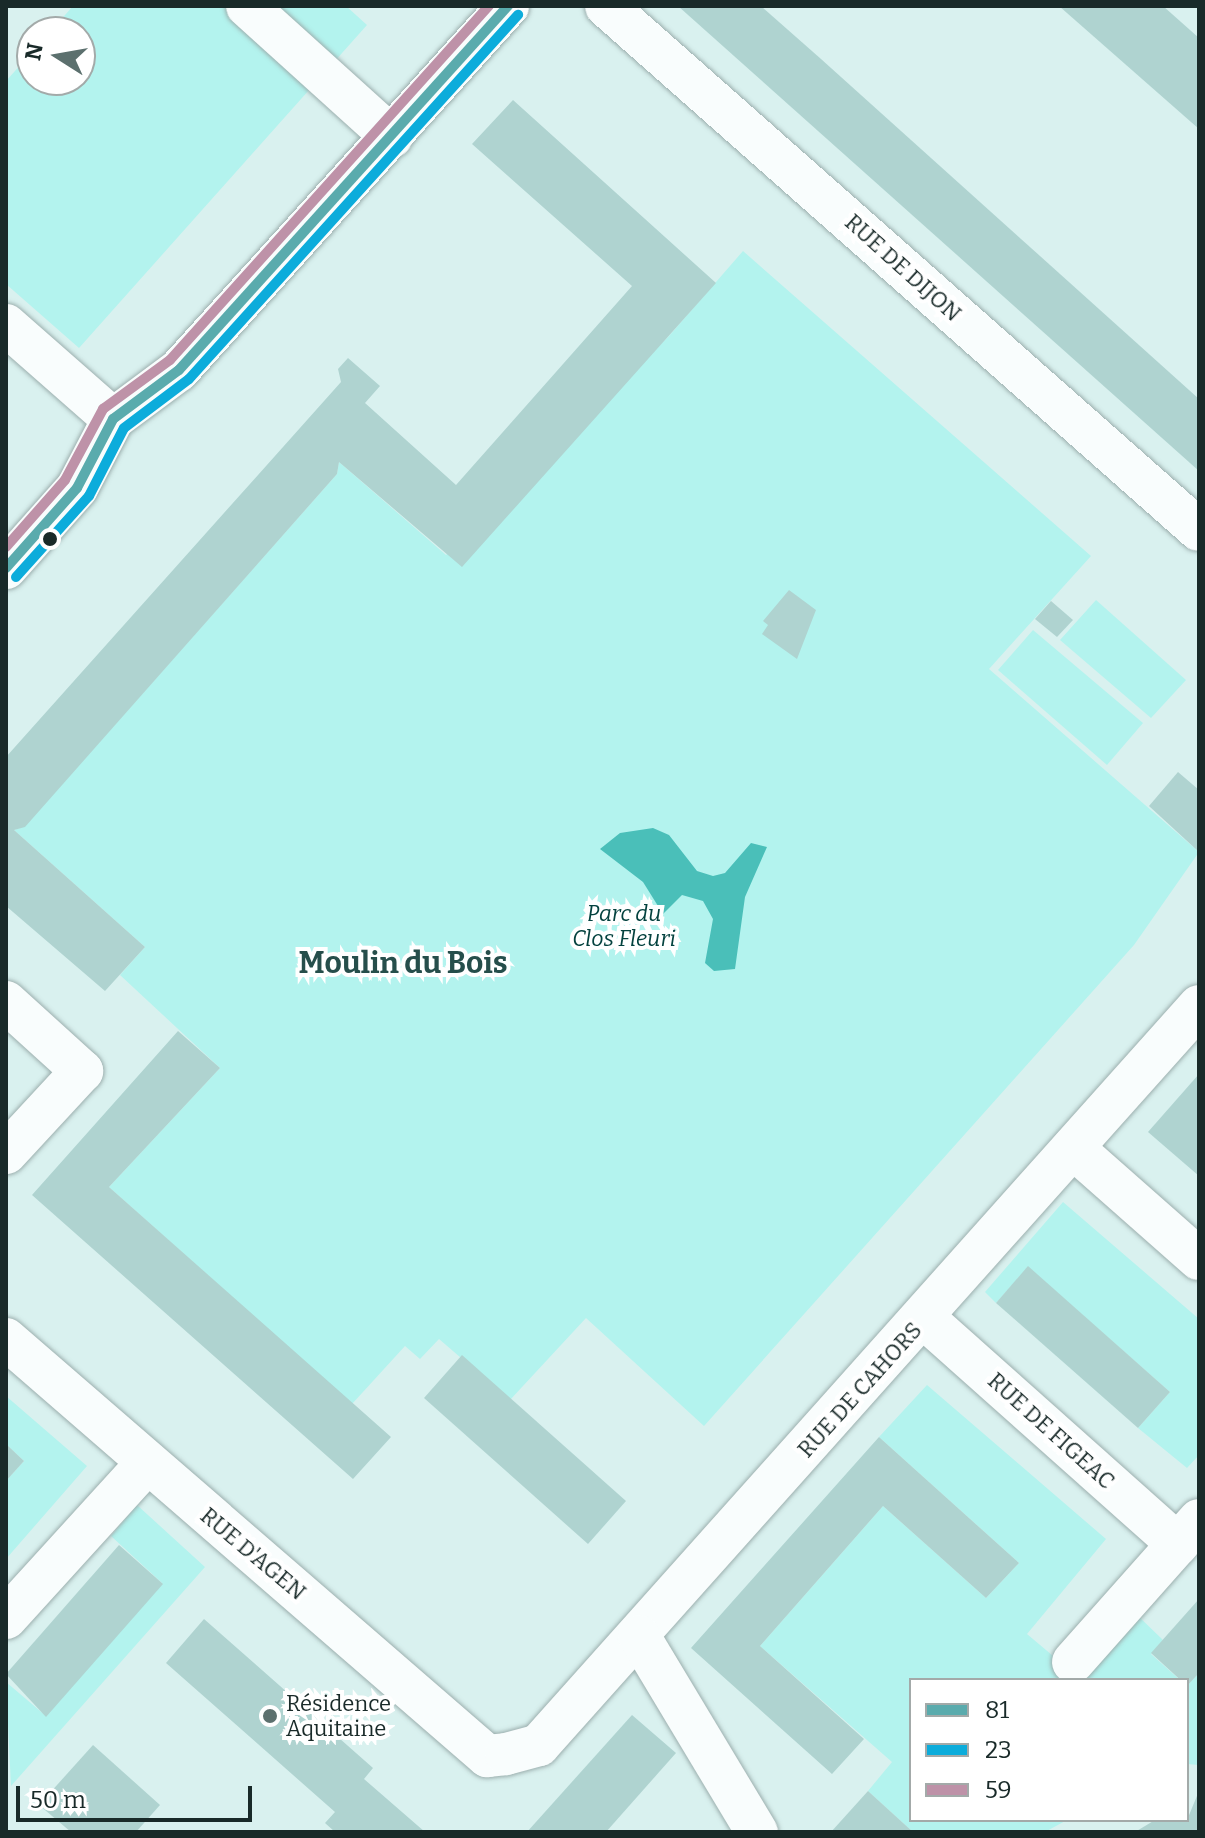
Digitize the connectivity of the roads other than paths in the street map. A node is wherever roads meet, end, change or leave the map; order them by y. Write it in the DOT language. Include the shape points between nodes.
graph roads {
  1 [pos="247,6"];
  2 [pos="508,6"];
  3 [pos="606,6"];
  4 [pos="392,137"];
  5 [pos="6,325"];
  6 [pos="113,419"];
  7 [pos="1199,530"];
  8 [pos="6,568"];
  9 [pos="6,1002"];
  10 [pos="1199,1006"];
  11 [pos="1073,1148"];
  12 [pos="6,1153"];
  13 [pos="1199,1259"];
  14 [pos="924,1318"];
  15 [pos="6,1339"];
  16 [pos="146,1464"];
  17 [pos="1188,1532"];
  18 [pos="6,1618"];
  19 [pos="639,1636"];
  20 [pos="1073,1662"];
  21 [pos="506,1754"];
  22 [pos="751,1829"];
  1 -- 4 [label="street"];
  2 -- 4 [label="street"];
  3 -- 7 [label="street, RUE DE DIJON"];
  4 -- 6 [label="street" via="179,370"];
  5 -- 6 [label="street"];
  6 -- 8 [label="street" via="77,488"];
  9 -- 12 [label="street" via="82,1071"];
  10 -- 11 [label="street, RUE DE CAHORS"];
  11 -- 13 [label="street"];
  11 -- 14 [label="street, RUE DE CAHORS"];
  14 -- 17 [label="street, RUE DE FIGEAC"];
  14 -- 19 [label="street, RUE DE CAHORS"];
  15 -- 16 [label="street, RUE D'AGEN"];
  16 -- 18 [label="street"];
  16 -- 21 [label="street, RUE D'AGEN" via="487,1756"];
  17 -- 20 [label="street"];
  19 -- 21 [label="street, RUE DE CAHORS" via="539,1745"];
  19 -- 22 [label="street"];
}
